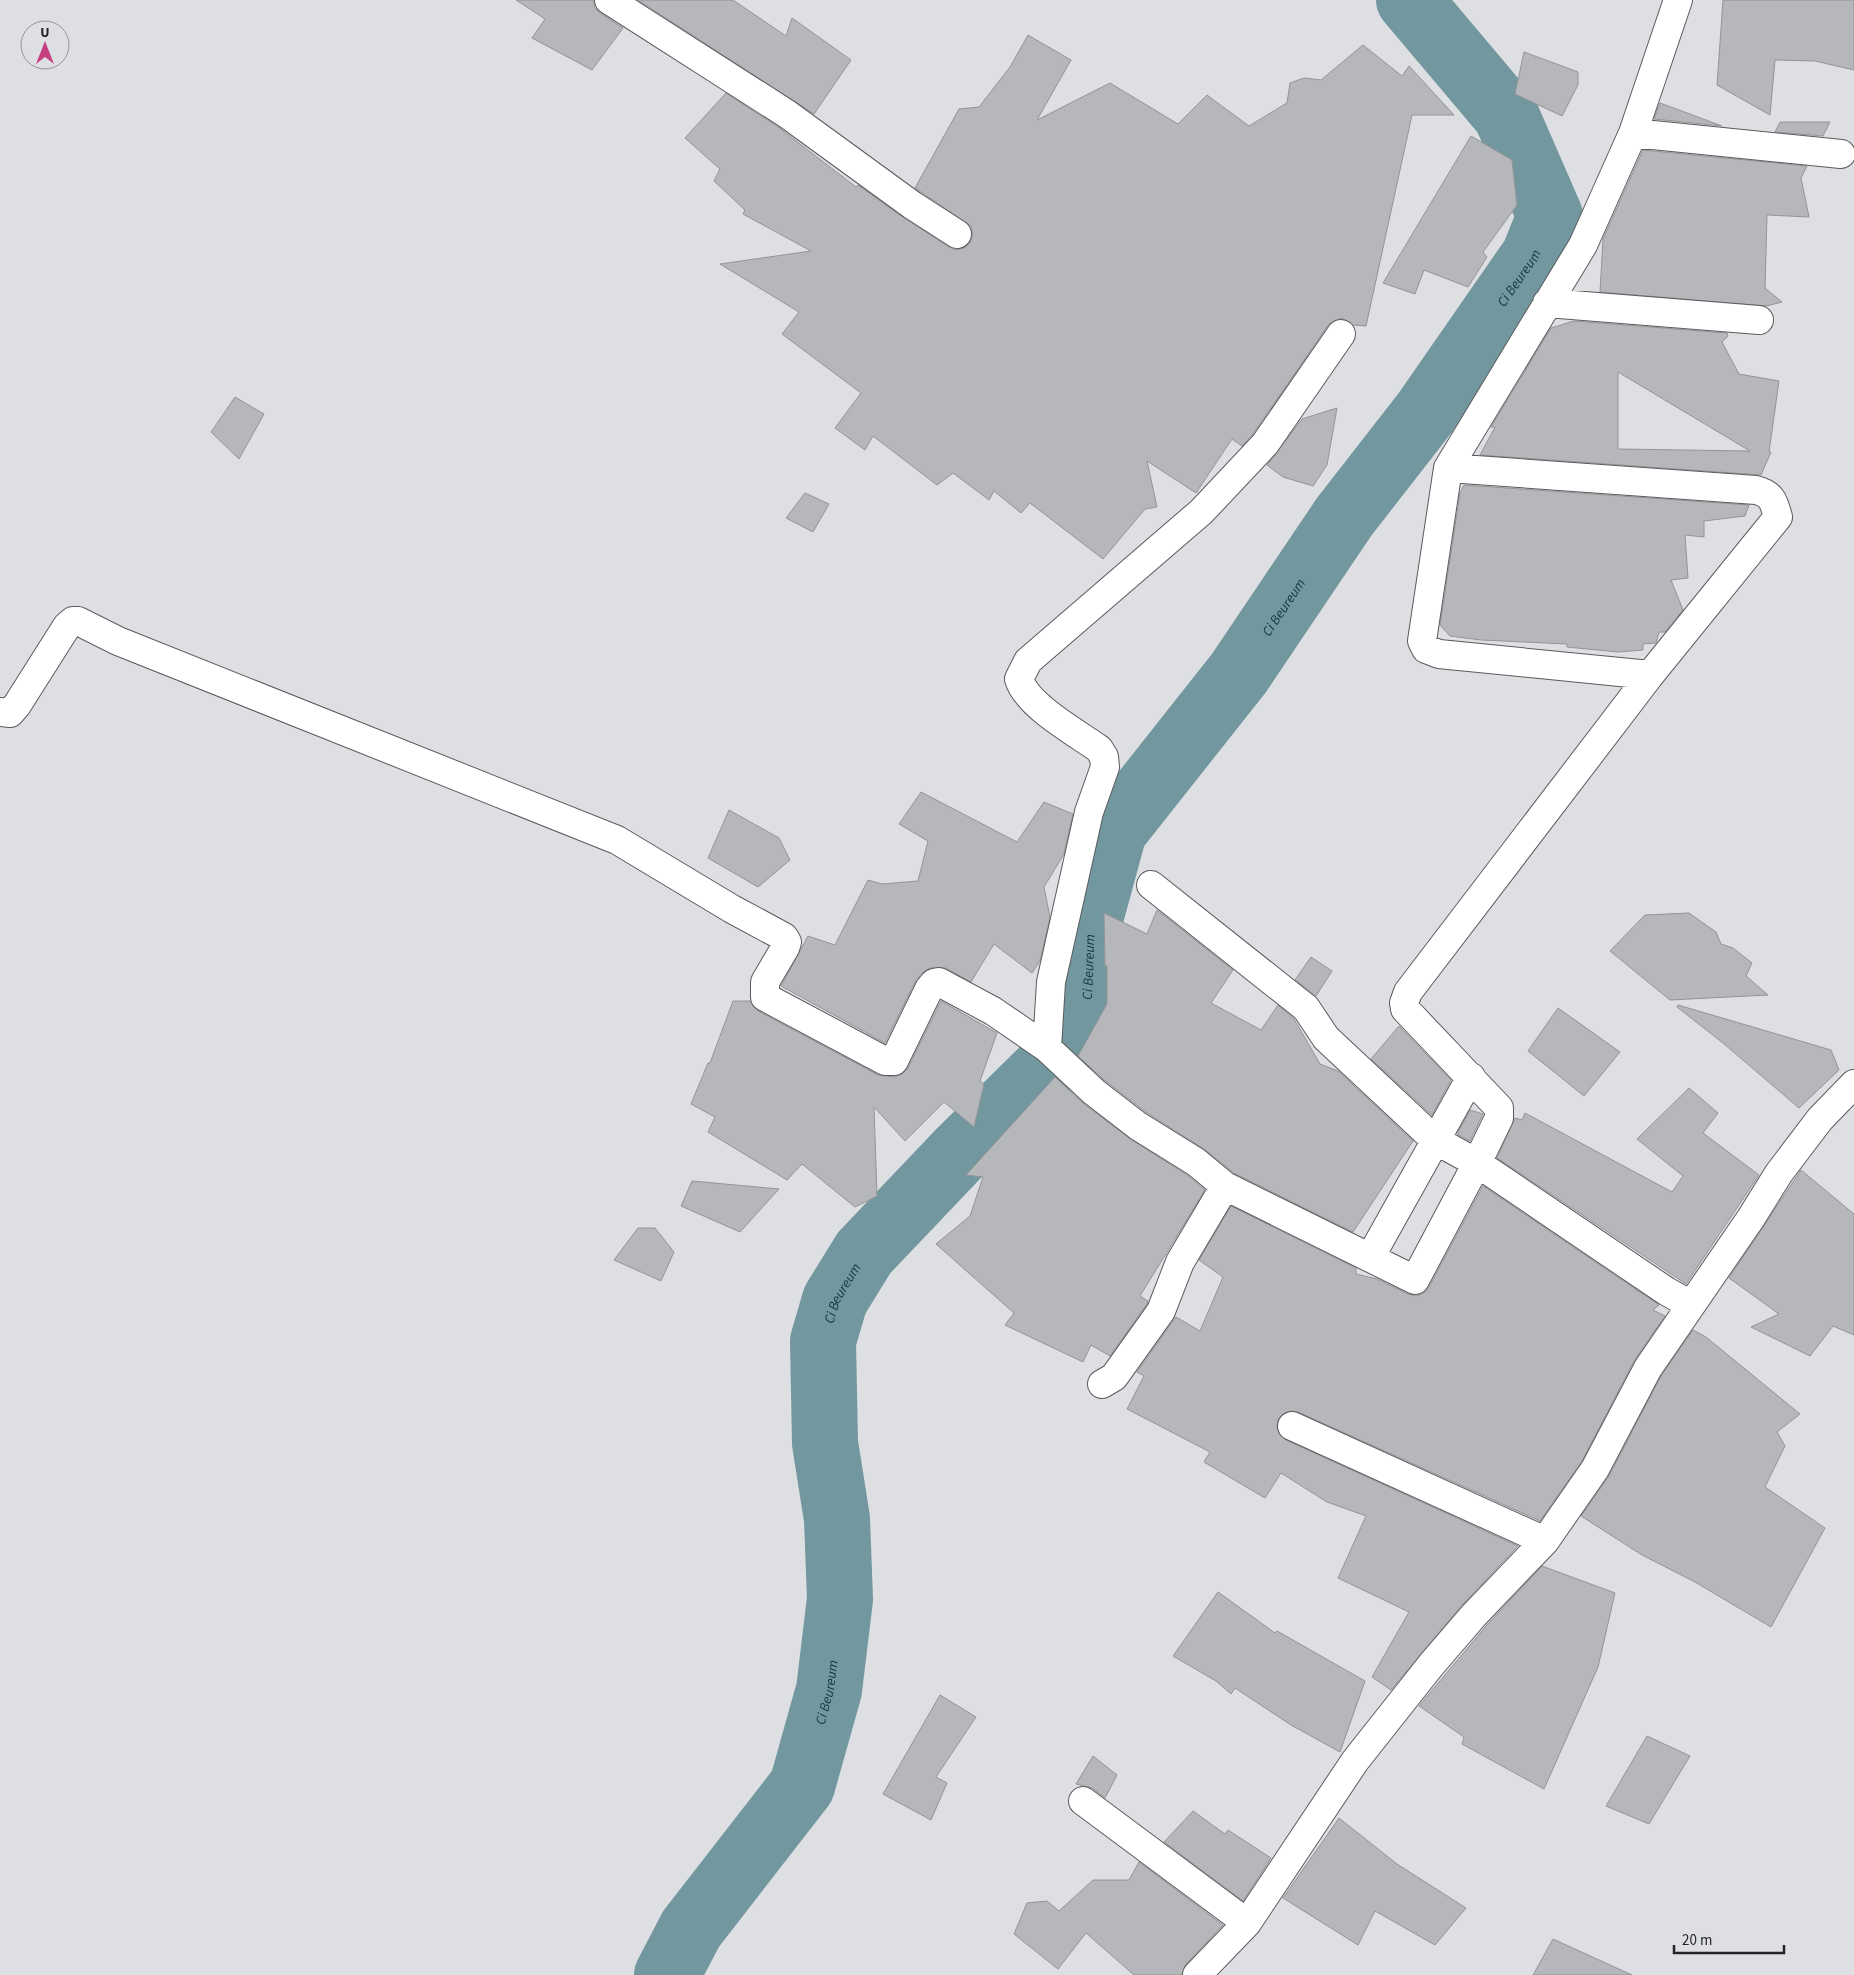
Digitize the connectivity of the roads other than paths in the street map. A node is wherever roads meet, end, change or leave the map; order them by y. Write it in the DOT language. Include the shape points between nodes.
graph roads {
  1 [pos="609,0"];
  2 [pos="1678,0"];
  3 [pos="1633,133"];
  4 [pos="1841,154"];
  5 [pos="957,234"];
  6 [pos="1546,303"];
  7 [pos="1759,320"];
  8 [pos="1341,334"];
  9 [pos="1448,468"];
  10 [pos="1650,675"];
  11 [pos="0,712"];
  12 [pos="1151,885"];
  13 [pos="1049,1051"];
  14 [pos="1471,1077"];
  15 [pos="1854,1084"];
  16 [pos="1435,1140"];
  17 [pos="1478,1163"];
  18 [pos="1225,1186"];
  19 [pos="1371,1256"];
  20 [pos="1691,1305"];
  21 [pos="1102,1384"];
  22 [pos="1292,1426"];
  23 [pos="1545,1541"];
  24 [pos="1084,1801"];
  25 [pos="1247,1923"];
  26 [pos="1212,1971"];
  1 -- 5 [label="street" via="786,114"];
  2 -- 3 [label="street"];
  3 -- 4 [label="street"];
  3 -- 6 [label="street" via="1582,244"];
  6 -- 7 [label="street"];
  6 -- 9 [label="street"];
  8 -- 13 [label="street" via="1265,444 1240,472 1201,512 1028,662 1019,679 1024,691 1037,704 1099,749 1105,767 1089,812 1051,982"];
  9 -- 10 [label="street" via="1422,641 1426,649 1439,654"];
  9 -- 10 [label="street" via="1767,493 1774,502 1778,517"];
  10 -- 14 [label="street" via="1408,992 1405,1009"];
  11 -- 13 [label="street" via="10,713 17,706 67,626 78,621 118,641 617,840 784,937 785,948 765,982 764,997 885,1061 894,1061 929,988 937,982 993,1011"];
  12 -- 16 [label="street" via="1306,1008 1326,1038"];
  13 -- 18 [label="street" via="1138,1126 1196,1162"];
  14 -- 16 [label="street"];
  14 -- 17 [label="street" via="1500,1108 1500,1118"];
  15 -- 20 [label="street" via="1820,1119 1779,1173"];
  16 -- 17 [label="street"];
  16 -- 19 [label="street"];
  17 -- 19 [label="street" via="1414,1280"];
  17 -- 20 [label="street"];
  18 -- 19 [label="street"];
  18 -- 21 [label="street" via="1180,1262 1161,1311 1114,1377"];
  20 -- 23 [label="street" via="1648,1368 1595,1469"];
  22 -- 23 [label="street"];
  23 -- 25 [label="street" via="1474,1615 1355,1761"];
  24 -- 25 [label="street"];
  25 -- 26 [label="street"];
}
